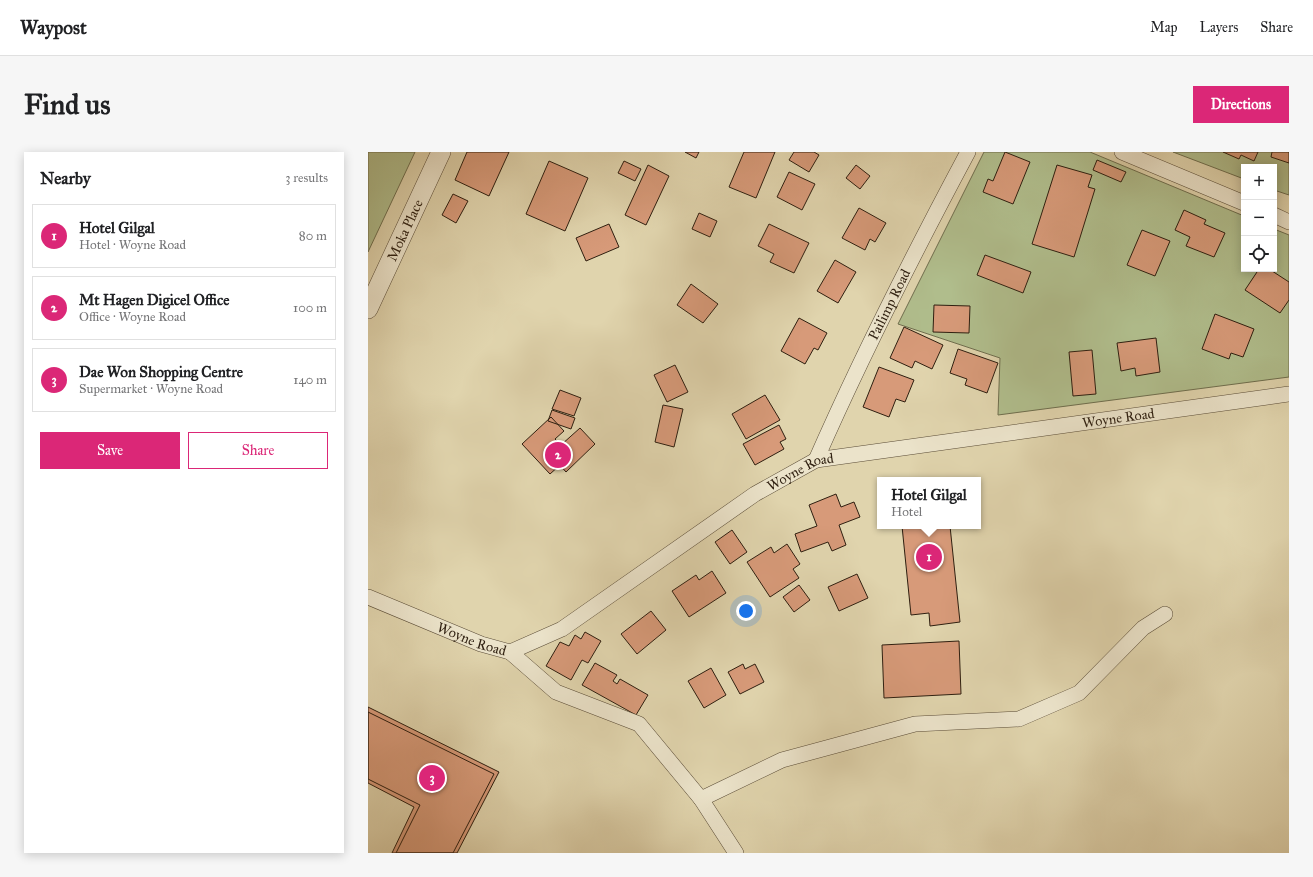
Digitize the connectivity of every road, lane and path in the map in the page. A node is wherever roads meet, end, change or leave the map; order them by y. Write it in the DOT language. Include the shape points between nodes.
graph roads {
  1 [pos="441,152"];
  2 [pos="968,152"];
  3 [pos="1122,152"];
  4 [pos="1241,202"];
  5 [pos="1277,216"];
  6 [pos="1289,222"];
  7 [pos="368,308"];
  8 [pos="1289,394"];
  9 [pos="816,460"];
  10 [pos="368,597"];
  11 [pos="1165,614"];
  12 [pos="510,652"];
  13 [pos="701,799"];
  14 [pos="736,853"];
  1 -- 7 [label="street, Moka Place"];
  2 -- 9 [label="street, Pailimp Road" via="878,326"];
  3 -- 4 [label="street"];
  5 -- 6 [label="street"];
  8 -- 9 [label="street, Woyne Road"];
  9 -- 12 [label="street, Woyne Road" via="755,494 562,629"];
  10 -- 12 [label="street, Woyne Road" via="481,644"];
  11 -- 13 [label="street" via="1143,628 1079,693 1019,719 915,724 782,760"];
  12 -- 13 [label="street" via="556,692 638,724"];
  13 -- 14 [label="street"];
}
